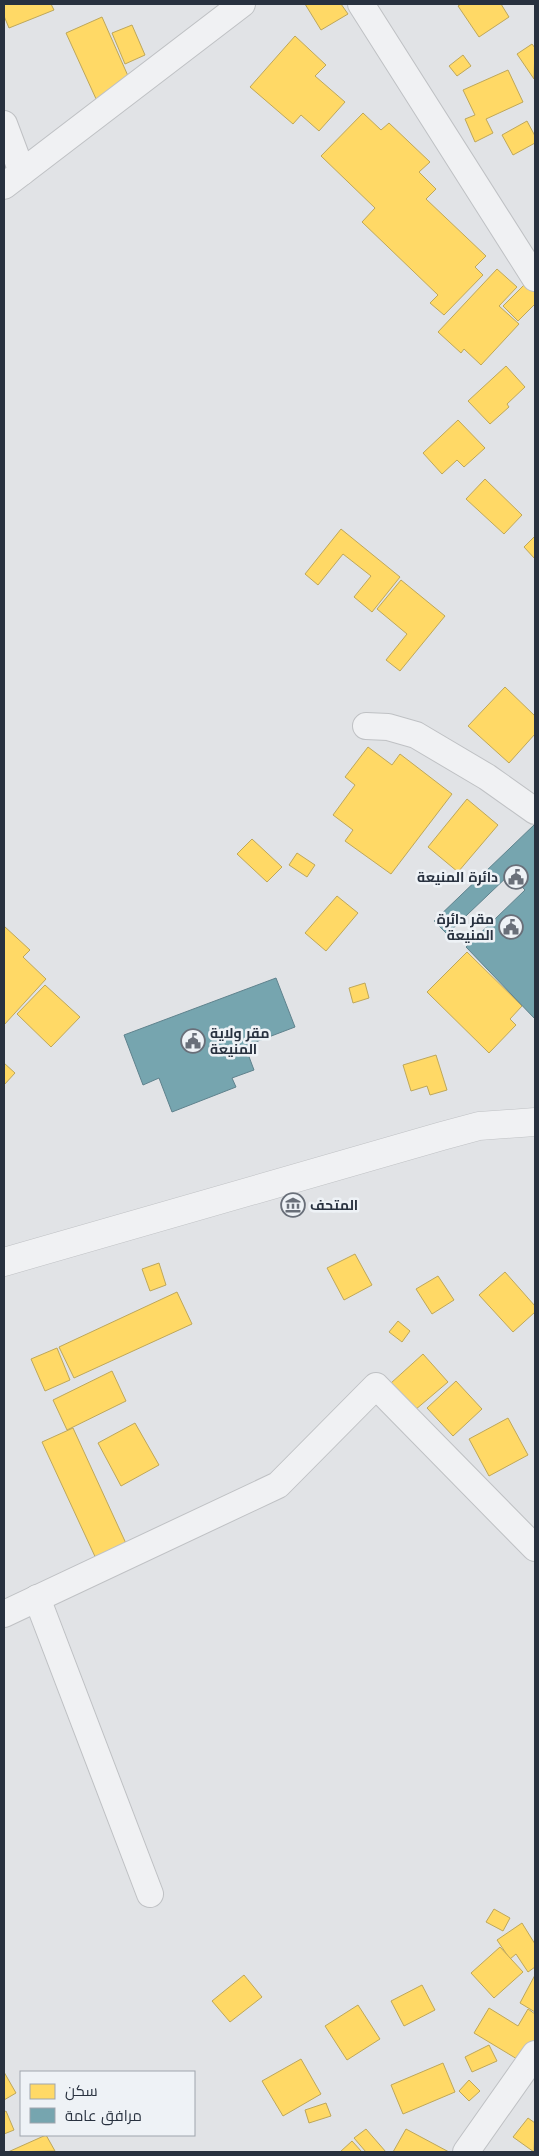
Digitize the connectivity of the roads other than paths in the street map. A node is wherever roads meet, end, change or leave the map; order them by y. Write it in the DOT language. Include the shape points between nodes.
graph roads {
  1 [pos="242,4"];
  2 [pos="361,4"];
  3 [pos="4,124"];
  4 [pos="13,179"];
  5 [pos="535,278"];
  6 [pos="366,726"];
  7 [pos="535,811"];
  8 [pos="535,1122"];
  9 [pos="4,1262"];
  10 [pos="535,1548"];
  11 [pos="37,1598"];
  12 [pos="4,1614"];
  13 [pos="150,1894"];
  14 [pos="535,2054"];
  15 [pos="466,2152"];
  1 -- 4 [label="street"];
  2 -- 5 [label="street"];
  3 -- 4 [label="street"];
  6 -- 7 [label="street" via="416,735 487,777"];
  8 -- 9 [label="street" via="479,1126"];
  10 -- 11 [label="street" via="376,1386 278,1484"];
  11 -- 12 [label="street"];
  11 -- 13 [label="street"];
  14 -- 15 [label="street"];
}
